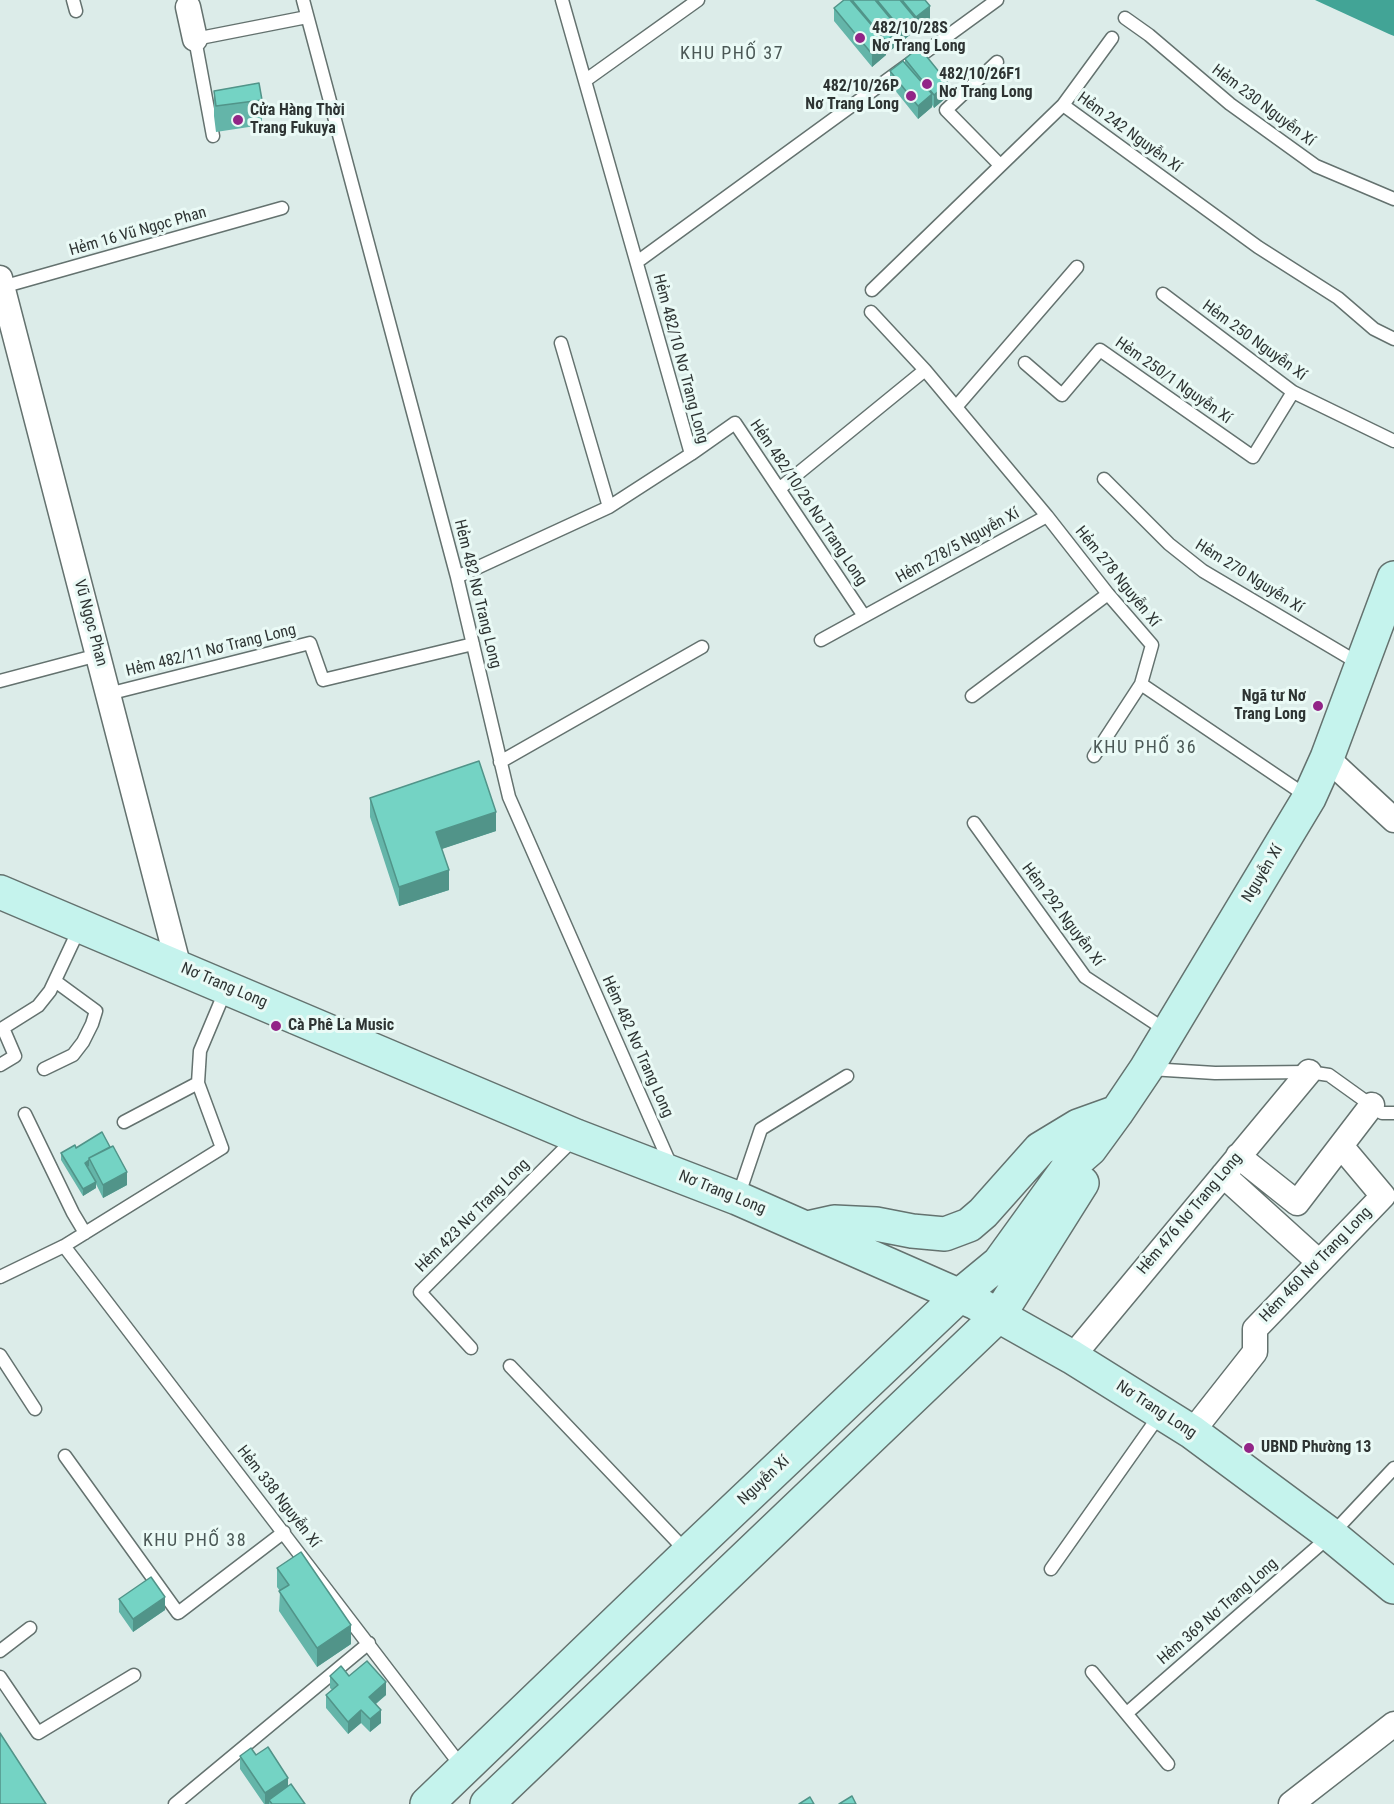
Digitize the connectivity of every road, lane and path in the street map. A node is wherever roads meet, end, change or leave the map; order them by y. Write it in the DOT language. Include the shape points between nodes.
graph roads {
  1 [pos="303,0"];
  2 [pos="562,0"];
  3 [pos="698,0"];
  4 [pos="997,0"];
  5 [pos="188,7"];
  6 [pos="307,17"];
  7 [pos="1125,18"];
  8 [pos="1113,38"];
  9 [pos="195,39"];
  10 [pos="998,62"];
  11 [pos="586,80"];
  12 [pos="1063,105"];
  13 [pos="213,136"];
  14 [pos="1000,165"];
  15 [pos="1394,199"];
  16 [pos="282,208"];
  17 [pos="637,262"];
  18 [pos="1077,267"];
  19 [pos="1,282"];
  20 [pos="872,290"];
  21 [pos="1163,294"];
  22 [pos="871,312"];
  23 [pos="1394,339"];
  24 [pos="561,343"];
  25 [pos="1024,363"];
  26 [pos="925,370"];
  27 [pos="1293,392"];
  28 [pos="956,407"];
  29 [pos="1394,441"];
  30 [pos="691,454"];
  31 [pos="1104,479"];
  32 [pos="779,489"];
  33 [pos="609,507"];
  34 [pos="1047,516"];
  35 [pos="458,577"];
  36 [pos="1394,578"];
  37 [pos="1108,594"];
  38 [pos="864,616"];
  39 [pos="821,640"];
  40 [pos="473,644"];
  41 [pos="702,647"];
  42 [pos="98,655"];
  43 [pos="1361,664"];
  44 [pos="0,681"];
  45 [pos="1142,684"];
  46 [pos="108,694"];
  47 [pos="972,696"];
  48 [pos="1094,756"];
  49 [pos="1327,758"];
  50 [pos="500,762"];
  51 [pos="1309,798"];
  52 [pos="1394,820"];
  53 [pos="974,823"];
  54 [pos="0,892"];
  55 [pos="80,926"];
  56 [pos="179,968"];
  57 [pos="55,981"];
  58 [pos="226,988"];
  59 [pos="1168,1032"];
  60 [pos="0,1065"];
  61 [pos="44,1069"];
  62 [pos="1146,1069"];
  63 [pos="1309,1072"];
  64 [pos="847,1076"];
  65 [pos="198,1083"];
  66 [pos="1383,1109"];
  67 [pos="1118,1112"];
  68 [pos="25,1114"];
  69 [pos="124,1122"];
  70 [pos="576,1136"];
  71 [pos="1341,1146"];
  72 [pos="1090,1149"];
  73 [pos="1238,1156"];
  74 [pos="675,1175"];
  75 [pos="1223,1175"];
  76 [pos="737,1198"];
  77 [pos="806,1228"];
  78 [pos="85,1233"];
  79 [pos="64,1246"];
  80 [pos="1319,1262"];
  81 [pos="0,1277"];
  82 [pos="959,1296"];
  83 [pos="999,1315"];
  84 [pos="471,1348"];
  85 [pos="0,1355"];
  86 [pos="1072,1357"];
  87 [pos="510,1366"];
  88 [pos="35,1409"];
  89 [pos="1162,1412"];
  90 [pos="1192,1432"];
  91 [pos="65,1456"];
  92 [pos="1394,1468"];
  93 [pos="284,1532"];
  94 [pos="1331,1536"];
  95 [pos="688,1552"];
  96 [pos="1051,1569"];
  97 [pos="1394,1587"];
  98 [pos="30,1628"];
  99 [pos="369,1643"];
  100 [pos="0,1651"];
  101 [pos="1092,1672"];
  102 [pos="134,1675"];
  103 [pos="0,1677"];
  104 [pos="1127,1713"];
  105 [pos="1394,1724"];
  106 [pos="1168,1764"];
  107 [pos="464,1769"];
  108 [pos="489,1803"];
  109 [pos="175,1804"];
  110 [pos="427,1804"];
  111 [pos="1291,1804"];
  1 -- 6 [label="lane, Hẻm 482 Nơ Trang Long"];
  2 -- 11 [label="lane, Hẻm 482/10 Nơ Trang Long"];
  3 -- 11 [label="lane"];
  4 -- 17 [label="lane, Hẻm 482/10 Nơ Trang Long"];
  5 -- 9 [label="street"];
  6 -- 9 [label="lane"];
  6 -- 35 [label="lane, Hẻm 482 Nơ Trang Long"];
  7 -- 15 [label="lane, Hẻm 230 Nguyễn Xí" via="1230,104 1316,166"];
  8 -- 12 [label="lane"];
  9 -- 13 [label="lane"];
  10 -- 14 [label="lane" via="946,110"];
  11 -- 17 [label="lane, Hẻm 482/10 Nơ Trang Long"];
  12 -- 14 [label="lane, Hẻm 242 Nguyễn Xí"];
  12 -- 23 [label="lane, Hẻm 242 Nguyễn Xí" via="1258,246 1338,298 1374,329"];
  14 -- 20 [label="lane, Hẻm 242 Nguyễn Xí"];
  16 -- 19 [label="lane, Hẻm 16 Vũ Ngọc Phan"];
  17 -- 30 [label="lane, Hẻm 482/10 Nơ Trang Long"];
  18 -- 28 [label="lane"];
  19 -- 42 [label="street, Vũ Ngọc Phan"];
  21 -- 27 [label="lane, Hẻm 250 Nguyễn Xí"];
  22 -- 26 [label="lane, Hẻm 278 Nguyễn Xí"];
  24 -- 33 [label="lane"];
  25 -- 27 [label="lane, Hẻm 250/1 Nguyễn Xí" via="1062,395 1100,350 1253,457"];
  26 -- 28 [label="lane, Hẻm 278 Nguyễn Xí"];
  26 -- 32 [label="lane"];
  27 -- 29 [label="lane, Hẻm 250 Nguyễn Xí"];
  28 -- 34 [label="lane, Hẻm 278 Nguyễn Xí"];
  30 -- 32 [label="lane, Hẻm 482/10/26 Nơ Trang Long" via="735,423"];
  30 -- 33 [label="lane, Hẻm 482/10 Nơ Trang Long"];
  31 -- 43 [label="lane, Hẻm 270 Nguyễn Xí" via="1169,544 1203,571"];
  32 -- 38 [label="lane, Hẻm 482/10/26 Nơ Trang Long"];
  33 -- 35 [label="lane, Hẻm 482/10 Nơ Trang Long"];
  34 -- 37 [label="lane, Hẻm 278 Nguyễn Xí"];
  34 -- 38 [label="lane, Hẻm 278/5 Nguyễn Xí"];
  35 -- 40 [label="lane, Hẻm 482 Nơ Trang Long"];
  36 -- 43 [label="main road, Nguyễn Xí"];
  37 -- 45 [label="lane, Hẻm 278 Nguyễn Xí" via="1152,645"];
  37 -- 47 [label="lane"];
  38 -- 39 [label="lane, Hẻm 278/5 Nguyễn Xí"];
  40 -- 46 [label="lane, Hẻm 482/11 Nơ Trang Long" via="323,680 310,643"];
  40 -- 50 [label="lane, Hẻm 482 Nơ Trang Long"];
  41 -- 50 [label="lane"];
  42 -- 44 [label="lane"];
  42 -- 46 [label="street, Vũ Ngọc Phan"];
  43 -- 49 [label="main road, Nguyễn Xí"];
  45 -- 48 [label="lane"];
  45 -- 51 [label="lane"];
  46 -- 56 [label="street, Vũ Ngọc Phan"];
  49 -- 51 [label="main road, Nguyễn Xí"];
  49 -- 52 [label="street"];
  50 -- 74 [label="lane, Hẻm 482 Nơ Trang Long" via="508,797"];
  51 -- 59 [label="main road, Nguyễn Xí"];
  53 -- 59 [label="lane, Hẻm 292 Nguyễn Xí" via="1085,977"];
  54 -- 55 [label="main road, Nơ Trang Long"];
  55 -- 56 [label="main road, Nơ Trang Long"];
  55 -- 57 [label="lane"];
  56 -- 58 [label="main road, Nơ Trang Long"];
  57 -- 60 [label="lane" via="38,1006 3,1028 15,1056"];
  57 -- 61 [label="lane" via="96,1011 83,1042 73,1054"];
  58 -- 65 [label="lane" via="200,1051"];
  58 -- 70 [label="main road, Nơ Trang Long"];
  59 -- 62 [label="main road, Nguyễn Xí"];
  62 -- 63 [label="lane"];
  62 -- 67 [label="main road, Nguyễn Xí"];
  63 -- 66 [label="lane" via="1329,1075"];
  63 -- 73 [label="street, Hẻm 476 Nơ Trang Long"];
  64 -- 76 [label="lane" via="761,1129"];
  65 -- 69 [label="lane"];
  65 -- 78 [label="lane" via="222,1148"];
  66 -- 71 [label="street"];
  67 -- 72 [label="main road, Nguyễn Xí"];
  67 -- 77 [label="main road" via="1078,1126 1040,1149 983,1213 969,1225 945,1234 834,1222"];
  68 -- 78 [label="lane" via="55,1162"];
  70 -- 74 [label="main road, Nơ Trang Long"];
  70 -- 84 [label="lane, Hẻm 423 Nơ Trang Long" via="420,1292"];
  71 -- 73 [label="street" via="1297,1203"];
  71 -- 80 [label="street, Hẻm 460 Nơ Trang Long" via="1383,1196"];
  72 -- 82 [label="main road, Nguyễn Xí" via="1067,1168 999,1263"];
  72 -- 83 [label="main road, Nguyễn Xí" via="1083,1181"];
  73 -- 75 [label="street, Hẻm 476 Nơ Trang Long"];
  74 -- 76 [label="main road, Nơ Trang Long"];
  75 -- 80 [label="street"];
  75 -- 86 [label="street, Hẻm 476 Nơ Trang Long"];
  76 -- 77 [label="main road, Nơ Trang Long"];
  77 -- 82 [label="main road, Nơ Trang Long"];
  78 -- 79 [label="lane"];
  79 -- 81 [label="lane"];
  79 -- 93 [label="lane, Hẻm 338 Nguyễn Xí"];
  80 -- 90 [label="street, Hẻm 460 Nơ Trang Long" via="1255,1329 1255,1352"];
  82 -- 83 [label="main road, Nơ Trang Long"];
  82 -- 95 [label="main road, Nguyễn Xí"];
  83 -- 86 [label="main road, Nơ Trang Long"];
  83 -- 108 [label="main road, Nguyễn Xí"];
  85 -- 88 [label="lane"];
  86 -- 89 [label="main road, Nơ Trang Long"];
  87 -- 95 [label="lane"];
  89 -- 90 [label="main road, Nơ Trang Long"];
  89 -- 96 [label="lane"];
  90 -- 94 [label="main road, Nơ Trang Long"];
  91 -- 93 [label="lane" via="178,1613"];
  92 -- 94 [label="lane, Hẻm 369 Nơ Trang Long"];
  93 -- 99 [label="lane, Hẻm 338 Nguyễn Xí"];
  94 -- 97 [label="main road, Nơ Trang Long"];
  94 -- 104 [label="lane, Hẻm 369 Nơ Trang Long"];
  95 -- 107 [label="main road, Nguyễn Xí"];
  98 -- 100 [label="lane"];
  99 -- 107 [label="lane, Hẻm 338 Nguyễn Xí"];
  99 -- 109 [label="lane"];
  101 -- 104 [label="lane"];
  102 -- 103 [label="lane" via="38,1733"];
  104 -- 106 [label="lane"];
  105 -- 111 [label="street"];
  107 -- 110 [label="main road, Nguyễn Xí"];
}
